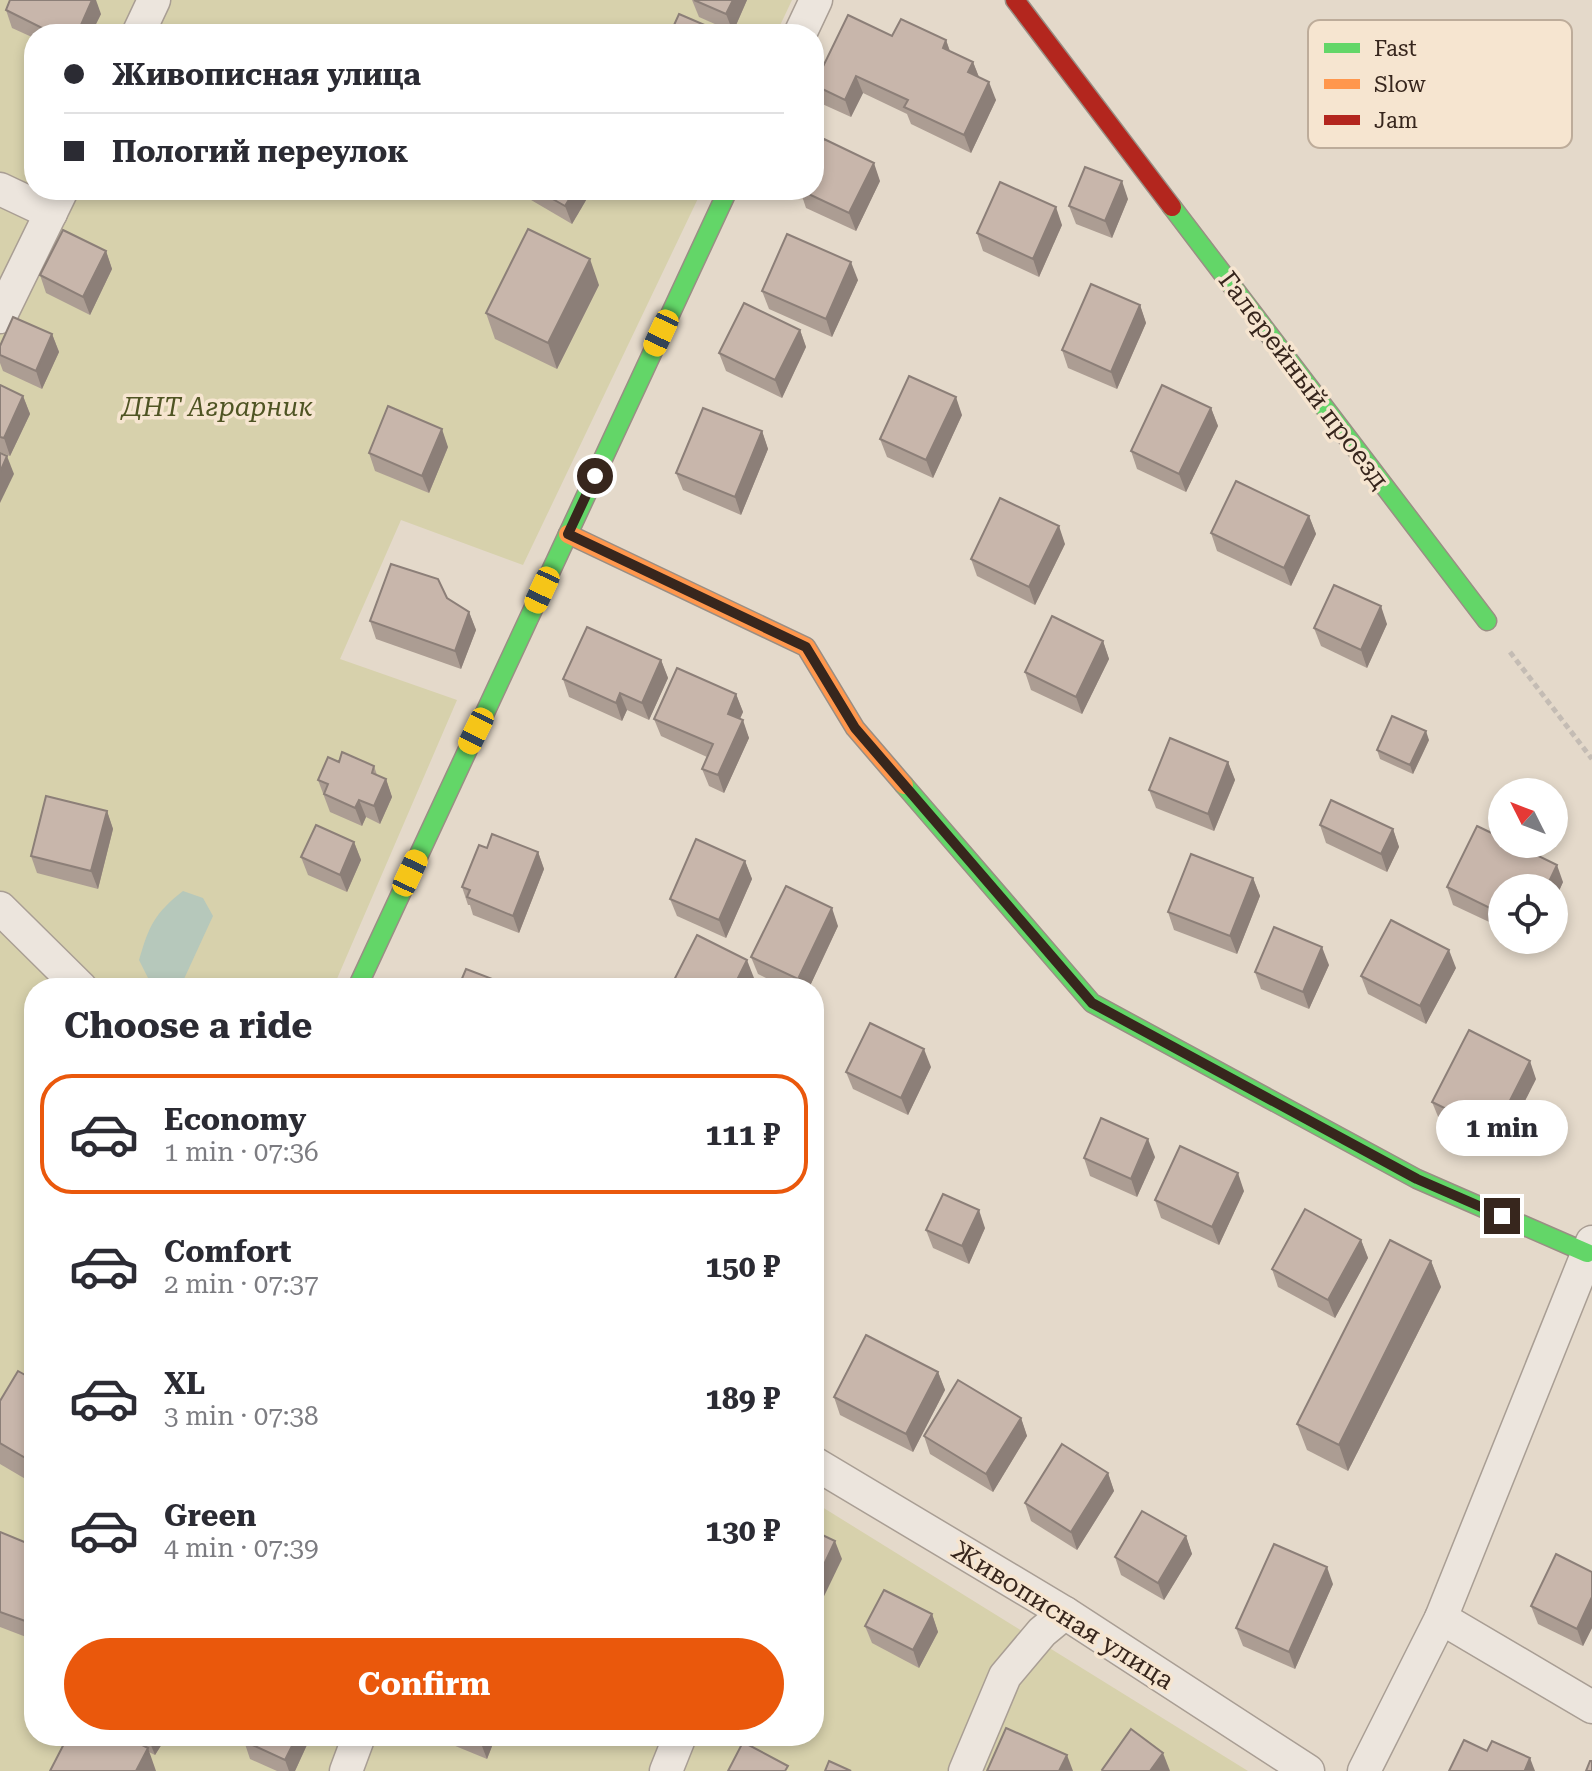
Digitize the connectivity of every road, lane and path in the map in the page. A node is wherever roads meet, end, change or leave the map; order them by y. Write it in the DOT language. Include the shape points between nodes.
graph roads {
  1 [pos="154,0"];
  2 [pos="816,0"];
  3 [pos="1015,0"];
  4 [pos="143,24"];
  5 [pos="805,24"];
  6 [pos="0,189"];
  7 [pos="24,194"];
  8 [pos="723,200"];
  9 [pos="56,201"];
  10 [pos="0,317"];
  11 [pos="568,534"];
  12 [pos="1487,621"];
  13 [pos="1592,759"];
  14 [pos="0,908"];
  15 [pos="71,978"];
  16 [pos="362,978"];
  17 [pos="1590,1248"];
  18 [pos="824,1469"];
  19 [pos="1065,1613"];
  20 [pos="1441,1618"];
  21 [pos="1592,1707"];
  22 [pos="355,1746"];
  23 [pos="676,1746"];
  24 [pos="346,1771"];
  25 [pos="666,1771"];
  26 [pos="965,1771"];
  27 [pos="1308,1771"];
  28 [pos="1364,1771"];
  1 -- 4 [label="street"];
  2 -- 5 [label="street"];
  3 -- 12 [label="street, Галерейный проезд"];
  6 -- 7 [label="street"];
  8 -- 11 [label="street"];
  9 -- 10 [label="street"];
  11 -- 16 [label="street"];
  11 -- 17 [label="street" via="806,647 855,728 1092,1003 1417,1179"];
  12 -- 13 [label="path"];
  14 -- 15 [label="street"];
  17 -- 20 [label="street"];
  18 -- 19 [label="street, Живописная улица"];
  19 -- 26 [label="street" via="1005,1676"];
  19 -- 27 [label="street, Живописная улица"];
  20 -- 21 [label="street"];
  20 -- 28 [label="street"];
  22 -- 24 [label="street"];
  23 -- 25 [label="street"];
}
